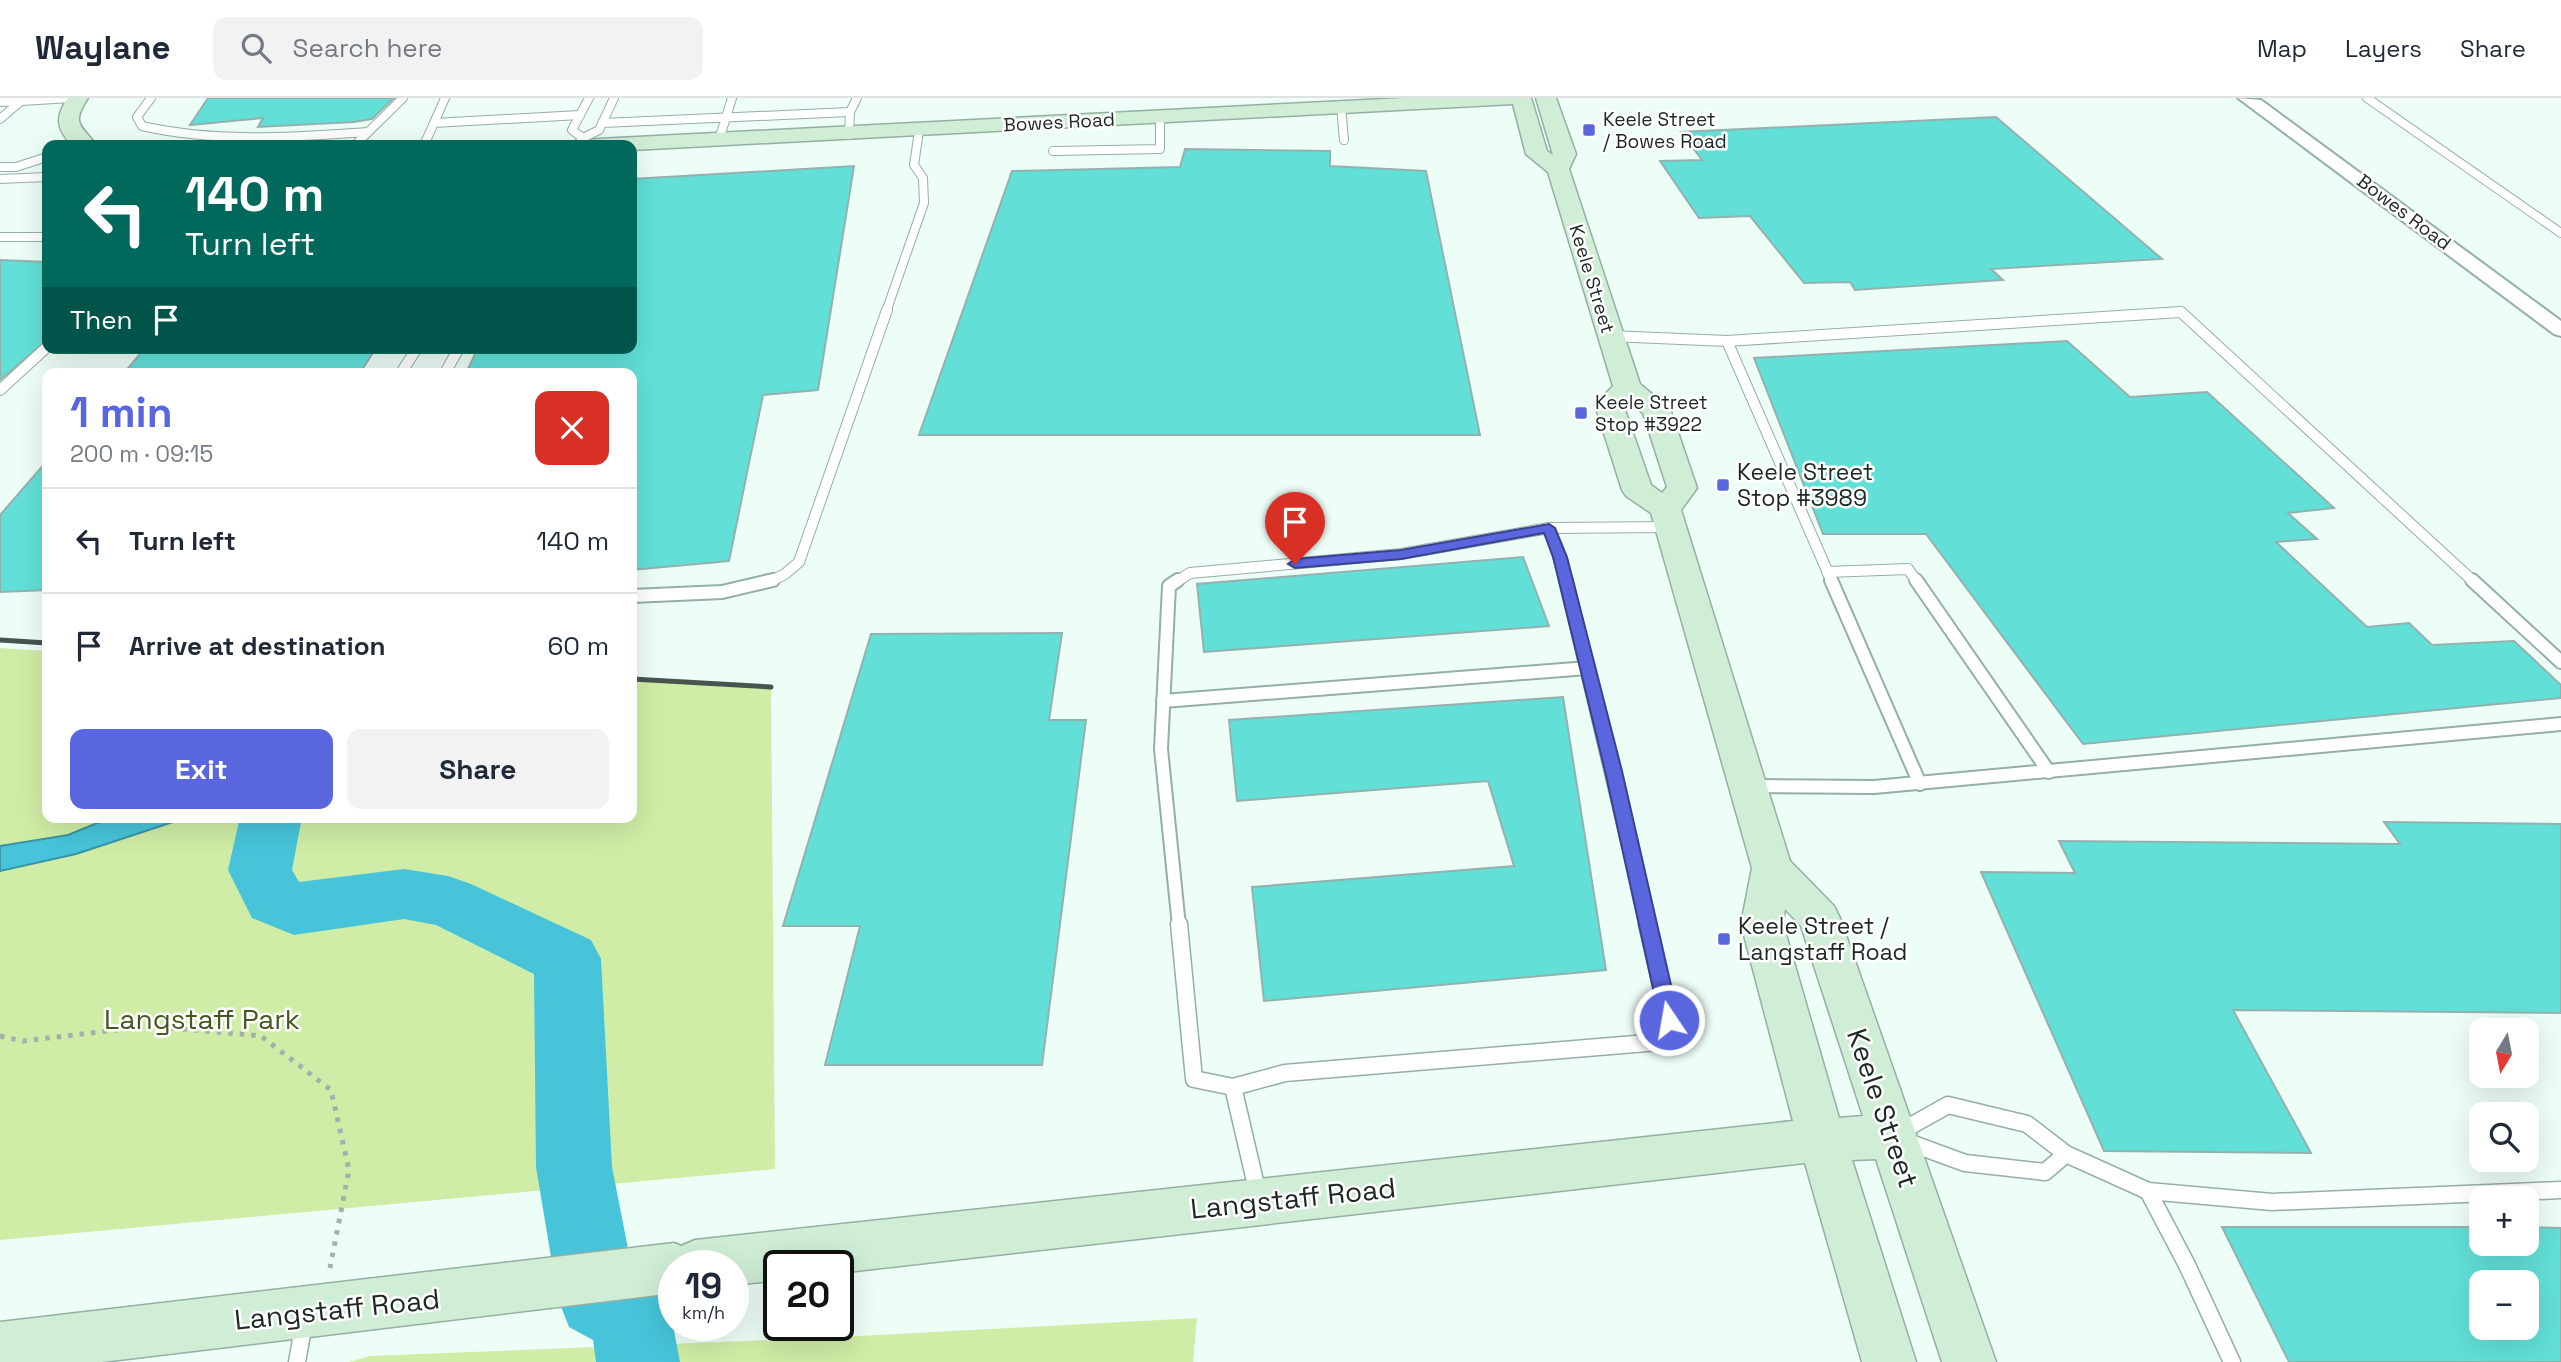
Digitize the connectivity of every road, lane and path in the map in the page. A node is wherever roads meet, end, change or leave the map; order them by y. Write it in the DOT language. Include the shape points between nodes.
graph roads {
  1 [pos="72,98"];
  2 [pos="78,98"];
  3 [pos="151,98"];
  4 [pos="403,98"];
  5 [pos="445,98"];
  6 [pos="589,98"];
  7 [pos="614,98"];
  8 [pos="732,98"];
  9 [pos="857,98"];
  10 [pos="1520,98"];
  11 [pos="1546,98"];
  12 [pos="2245,98"];
  13 [pos="2367,98"];
  14 [pos="1,100"];
  15 [pos="21,101"];
  16 [pos="1387,101"];
  17 [pos="1341,106"];
  18 [pos="850,112"];
  19 [pos="580,115"];
  20 [pos="1160,117"];
  21 [pos="724,118"];
  22 [pos="0,119"];
  23 [pos="434,123"];
  24 [pos="602,123"];
  25 [pos="919,131"];
  26 [pos="368,132"];
  27 [pos="849,135"];
  28 [pos="78,140"];
  29 [pos="360,140"];
  30 [pos="426,140"];
  31 [pos="589,140"];
  32 [pos="592,140"];
  33 [pos="719,140"];
  34 [pos="1345,140"];
  35 [pos="637,141"];
  36 [pos="1053,151"];
  37 [pos="42,159"];
  38 [pos="0,167"];
  39 [pos="1558,169"];
  40 [pos="42,177"];
  41 [pos="0,179"];
  42 [pos="2561,233"];
  43 [pos="0,237"];
  44 [pos="42,237"];
  45 [pos="2561,330"];
  46 [pos="1610,336"];
  47 [pos="1727,341"];
  48 [pos="42,352"];
  49 [pos="1627,388"];
  50 [pos="0,390"];
  51 [pos="1668,518"];
  52 [pos="1549,528"];
  53 [pos="1827,572"];
  54 [pos="637,596"];
  55 [pos="2561,662"];
  56 [pos="1588,668"];
  57 [pos="1163,701"];
  58 [pos="2561,724"];
  59 [pos="2049,772"];
  60 [pos="1920,784"];
  61 [pos="1747,785"];
  62 [pos="1772,869"];
  63 [pos="0,1035"];
  64 [pos="1233,1087"];
  65 [pos="1892,1136"];
  66 [pos="1822,1140"];
  67 [pos="2066,1154"];
  68 [pos="2561,1190"];
  69 [pos="2148,1191"];
  70 [pos="1260,1201"];
  71 [pos="749,1258"];
  72 [pos="658,1270"];
  73 [pos="306,1312"];
  74 [pos="0,1348"];
  75 [pos="297,1362"];
  76 [pos="1889,1362"];
  77 [pos="1969,1362"];
  78 [pos="2232,1362"];
  1 -- 15 [label="lane"];
  2 -- 28 [label="main road" via="67,114 67,126"];
  3 -- 26 [label="lane" via="137,117 142,126 163,132 209,138"];
  4 -- 26 [label="lane"];
  5 -- 23 [label="lane"];
  6 -- 19 [label="lane"];
  7 -- 24 [label="lane"];
  8 -- 21 [label="lane"];
  9 -- 18 [label="lane"];
  10 -- 16 [label="main road, Bowes Road"];
  10 -- 39 [label="main road, Keele Street" via="1537,154"];
  11 -- 39 [label="main road, Keele Street" via="1565,154"];
  12 -- 45 [label="street, Bowes Road"];
  13 -- 42 [label="lane"];
  14 -- 15 [label="lane"];
  15 -- 22 [label="lane"];
  16 -- 17 [label="main road, Bowes Road"];
  17 -- 20 [label="main road, Bowes Road"];
  17 -- 34 [label="lane"];
  18 -- 21 [label="lane"];
  18 -- 27 [label="lane"];
  19 -- 23 [label="lane"];
  19 -- 31 [label="lane" via="572,130"];
  20 -- 25 [label="main road, Bowes Road"];
  20 -- 36 [label="lane" via="1160,149"];
  21 -- 24 [label="lane"];
  21 -- 33 [label="lane"];
  23 -- 30 [label="lane"];
  24 -- 32 [label="lane"];
  25 -- 27 [label="main road, Bowes Road"];
  25 -- 54 [label="lane" via="914,165 923,178 924,203 799,562 778,580 753,589"];
  26 -- 29 [label="lane"];
  27 -- 33 [label="main road, Bowes Road"];
  33 -- 35 [label="main road, Bowes Road"];
  37 -- 38 [label="lane"];
  39 -- 46 [label="main road, Keele Street"];
  40 -- 41 [label="lane"];
  43 -- 44 [label="lane"];
  46 -- 47 [label="lane"];
  46 -- 49 [label="main road, Keele Street"];
  47 -- 53 [label="lane"];
  47 -- 55 [label="lane" via="2181,312"];
  48 -- 50 [label="lane"];
  49 -- 51 [label="main road" via="1656,409 1682,488"];
  49 -- 51 [label="main road" via="1609,405 1637,490"];
  51 -- 52 [label="lane"];
  51 -- 61 [label="main road, Keele Street"];
  52 -- 56 [label="lane"];
  52 -- 57 [label="lane" via="1401,554 1190,573 1169,586"];
  53 -- 59 [label="lane" via="1908,569"];
  53 -- 60 [label="lane"];
  56 -- 57 [label="lane"];
  56 -- 64 [label="lane" via="1669,1020 1658,1042 1285,1073"];
  57 -- 64 [label="lane" via="1161,749 1194,1079"];
  58 -- 59 [label="lane"];
  59 -- 60 [label="lane"];
  60 -- 61 [label="lane" via="1832,789"];
  61 -- 62 [label="main road, Keele Street"];
  62 -- 65 [label="main road, Keele Street" via="1819,918"];
  62 -- 66 [label="main road, Keele Street" via="1762,924"];
  63 -- 73 [label="path" via="23,1041 150,1026 261,1035 331,1090 349,1170 331,1267"];
  64 -- 70 [label="lane"];
  65 -- 66 [label="main road, Langstaff Road"];
  65 -- 67 [label="lane" via="1965,1163 2045,1172"];
  65 -- 67 [label="lane" via="1948,1105 2027,1124"];
  65 -- 77 [label="main road, Keele Street"];
  66 -- 70 [label="main road, Langstaff Road"];
  66 -- 76 [label="main road, Keele Street"];
  67 -- 69 [label="lane"];
  68 -- 69 [label="lane" via="2272,1202"];
  69 -- 78 [label="lane"];
  70 -- 71 [label="main road, Langstaff Road"];
  72 -- 73 [label="main road, Langstaff Road"];
  73 -- 74 [label="main road, Langstaff Road"];
  73 -- 75 [label="lane"];
}
